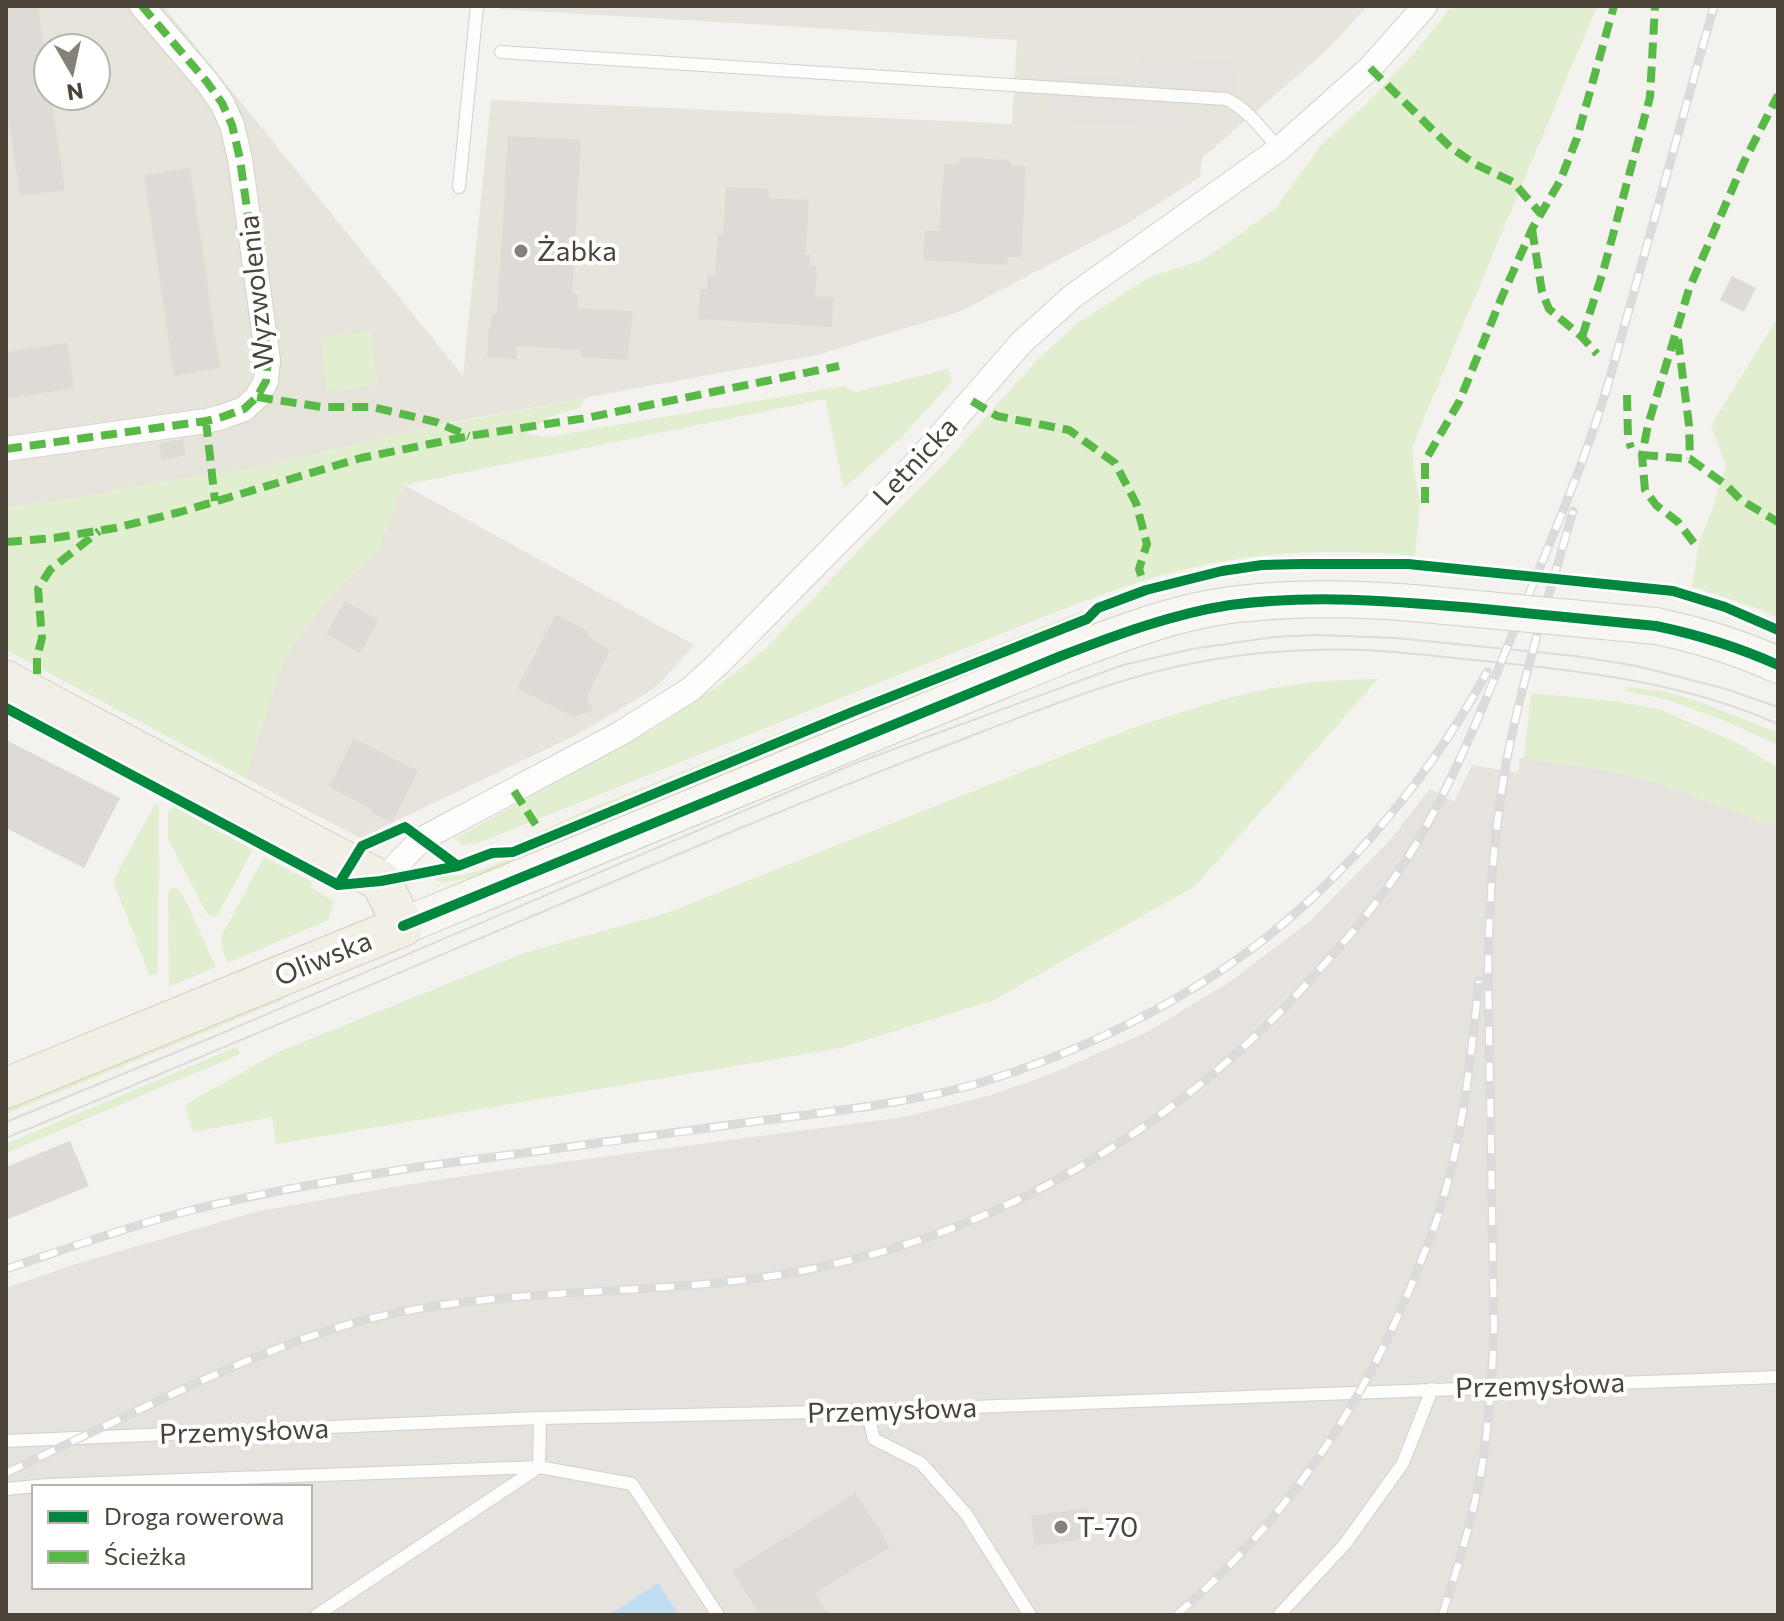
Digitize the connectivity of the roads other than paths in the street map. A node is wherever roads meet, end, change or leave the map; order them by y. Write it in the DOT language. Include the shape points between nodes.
graph roads {
  1 [pos="142,6"];
  2 [pos="477,6"];
  3 [pos="1425,6"];
  4 [pos="501,52"];
  5 [pos="1279,149"];
  6 [pos="459,187"];
  7 [pos="6,449"];
  8 [pos="1778,665"];
  9 [pos="6,681"];
  10 [pos="381,881"];
  11 [pos="403,926"];
  12 [pos="6,1088"];
  13 [pos="1778,1377"];
  14 [pos="1432,1389"];
  15 [pos="867,1411"];
  16 [pos="540,1418"];
  17 [pos="6,1441"];
  18 [pos="539,1467"];
  19 [pos="47,1485"];
  20 [pos="32,1486"];
  21 [pos="6,1489"];
  22 [pos="317,1615"];
  23 [pos="718,1615"];
  24 [pos="1030,1615"];
  25 [pos="1279,1615"];
  1 -- 7 [label="street, Wyzwolenia" via="207,82 232,125 268,360 266,381 244,409 209,421"];
  2 -- 6 [label="lane"];
  3 -- 5 [label="street, Letnicka" via="1370,68"];
  4 -- 5 [label="lane" via="1226,99 1238,104"];
  5 -- 10 [label="street, Letnicka" via="1073,296 1022,342 920,459 691,689 621,733 422,839"];
  8 -- 11 [label="street, Oliwska, bridge" via="1699,635 1656,626 1357,598 1229,605 1061,656"];
  9 -- 10 [label="main road"];
  10 -- 11 [label="main road"];
  11 -- 12 [label="main road, Oliwska"];
  13 -- 14 [label="lane, Przemysłowa"];
  14 -- 15 [label="lane, Przemysłowa"];
  14 -- 25 [label="lane" via="1403,1463 1345,1544"];
  15 -- 16 [label="lane, Przemysłowa"];
  15 -- 24 [label="lane" via="874,1439 921,1463 966,1514"];
  16 -- 17 [label="lane, Przemysłowa"];
  16 -- 18 [label="lane"];
  18 -- 19 [label="lane"];
  18 -- 22 [label="lane"];
  18 -- 23 [label="lane" via="632,1484"];
  20 -- 21 [label="lane"];
}
